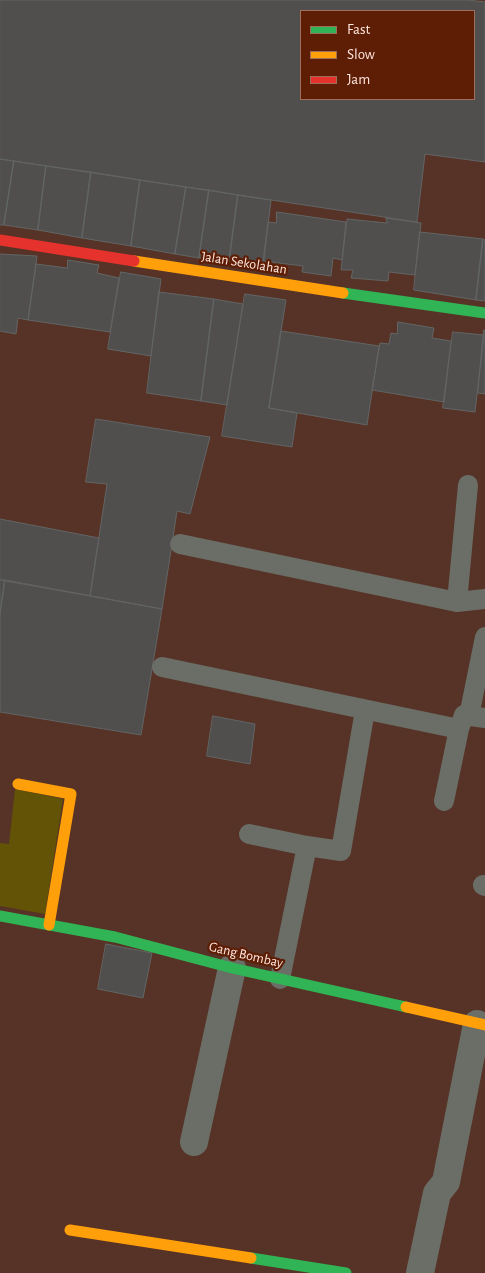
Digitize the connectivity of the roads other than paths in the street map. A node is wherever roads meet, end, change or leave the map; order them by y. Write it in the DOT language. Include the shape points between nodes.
graph roads {
  1 [pos="0,240"];
  2 [pos="485,313"];
  3 [pos="468,485"];
  4 [pos="180,544"];
  5 [pos="485,599"];
  6 [pos="457,602"];
  7 [pos="485,637"];
  8 [pos="162,667"];
  9 [pos="366,710"];
  10 [pos="471,721"];
  11 [pos="18,784"];
  12 [pos="444,801"];
  13 [pos="249,834"];
  14 [pos="307,846"];
  15 [pos="0,916"];
  16 [pos="49,924"];
  17 [pos="232,968"];
  18 [pos="280,979"];
  19 [pos="481,1024"];
  20 [pos="194,1142"];
  21 [pos="70,1230"];
  22 [pos="346,1273"];
  23 [pos="420,1273"];
  1 -- 2 [label="street, Jalan Sekolahan"];
  3 -- 6 [label="lane"];
  4 -- 6 [label="lane"];
  5 -- 6 [label="lane"];
  7 -- 10 [label="lane"];
  8 -- 9 [label="lane"];
  9 -- 10 [label="lane"];
  9 -- 14 [label="lane" via="342,851"];
  10 -- 12 [label="lane"];
  11 -- 16 [label="street" via="71,794"];
  13 -- 14 [label="lane"];
  14 -- 18 [label="lane"];
  15 -- 16 [label="street, Gang Bombay"];
  16 -- 17 [label="street, Gang Bombay" via="115,937"];
  17 -- 18 [label="street, Gang Bombay"];
  17 -- 20 [label="street"];
  18 -- 19 [label="street, Gang Bombay"];
  19 -- 23 [label="street" via="446,1182 437,1193"];
  21 -- 22 [label="street"];
}
